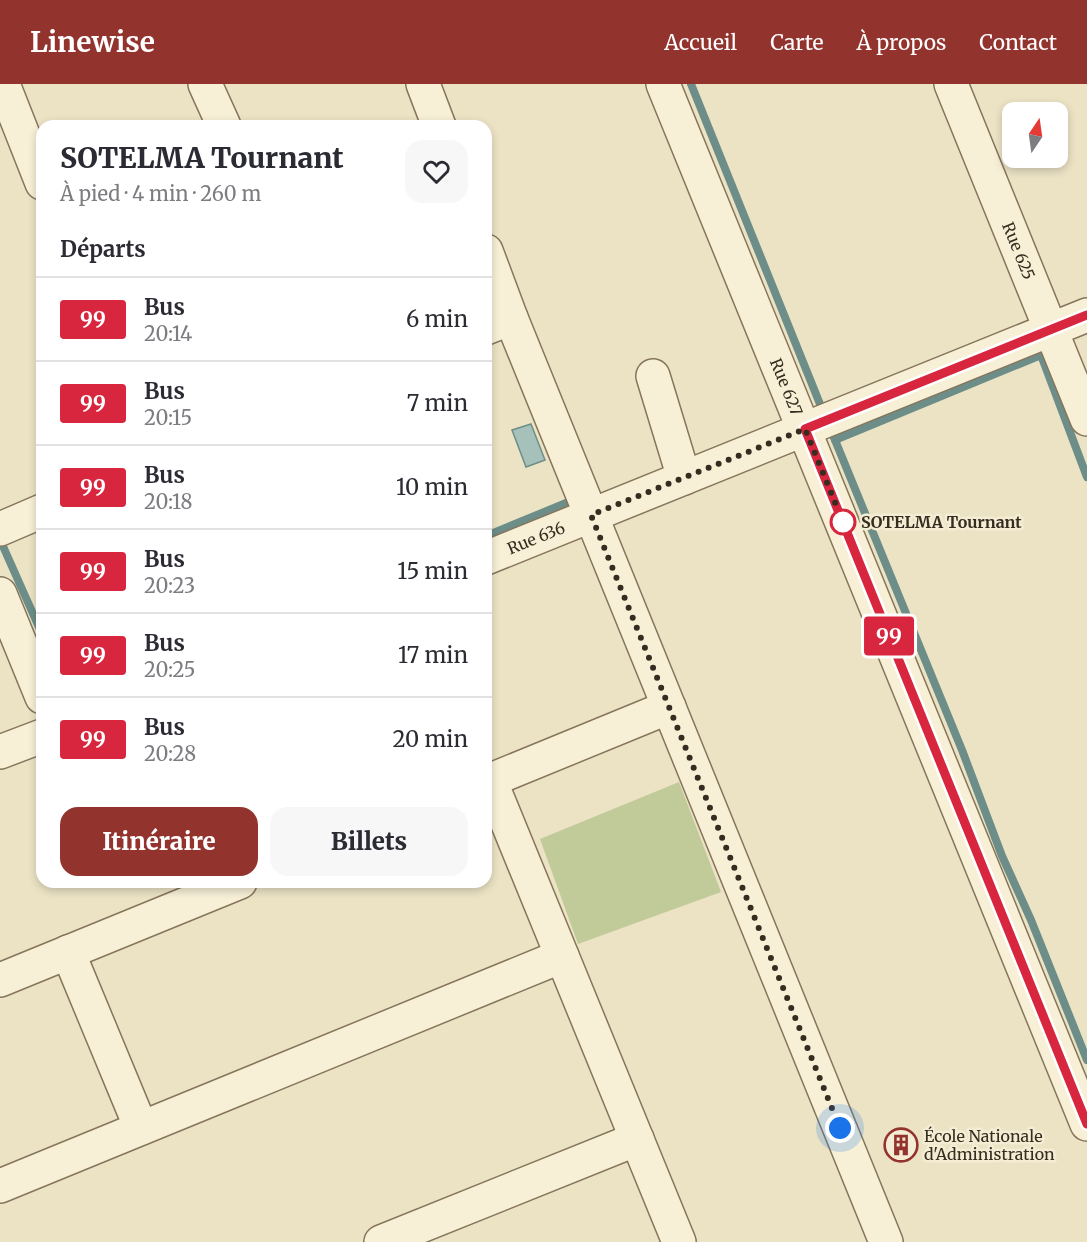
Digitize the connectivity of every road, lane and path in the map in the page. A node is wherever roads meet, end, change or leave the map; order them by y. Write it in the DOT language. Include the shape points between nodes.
graph roads {
  1 [pos="3,84"];
  2 [pos="205,84"];
  3 [pos="423,84"];
  4 [pos="663,84"];
  5 [pos="951,84"];
  6 [pos="221,120"];
  7 [pos="437,120"];
  8 [pos="36,168"];
  9 [pos="492,284"];
  10 [pos="1087,315"];
  11 [pos="499,323"];
  12 [pos="1051,330"];
  13 [pos="653,376"];
  14 [pos="1087,419"];
  15 [pos="805,429"];
  16 [pos="684,478"];
  17 [pos="36,514"];
  18 [pos="591,515"];
  19 [pos="0,529"];
  20 [pos="492,556"];
  21 [pos="0,594"];
  22 [pos="36,682"];
  23 [pos="669,707"];
  24 [pos="36,738"];
  25 [pos="0,752"];
  26 [pos="492,779"];
  27 [pos="492,790"];
  28 [pos="225,888"];
  29 [pos="68,952"];
  30 [pos="562,956"];
  31 [pos="0,980"];
  32 [pos="1087,1124"];
  33 [pos="141,1128"];
  34 [pos="637,1139"];
  35 [pos="0,1186"];
  36 [pos="882,1241"];
  37 [pos="381,1242"];
  38 [pos="679,1242"];
  1 -- 8 [label="street"];
  2 -- 6 [label="street"];
  3 -- 7 [label="street"];
  4 -- 15 [label="street, Rue 627"];
  5 -- 12 [label="street, Rue 625"];
  9 -- 11 [label="street"];
  10 -- 12 [label="street, Rue 636"];
  11 -- 18 [label="street"];
  12 -- 14 [label="street, Rue 625"];
  12 -- 15 [label="street, Rue 636"];
  13 -- 16 [label="street"];
  15 -- 16 [label="street, Rue 636"];
  15 -- 32 [label="street, Rue 627"];
  16 -- 18 [label="street, Rue 636"];
  17 -- 19 [label="street"];
  18 -- 20 [label="street, Rue 636"];
  18 -- 23 [label="street"];
  21 -- 22 [label="street"];
  23 -- 26 [label="street"];
  23 -- 36 [label="street"];
  24 -- 25 [label="street"];
  27 -- 30 [label="street"];
  28 -- 29 [label="street"];
  29 -- 31 [label="street"];
  29 -- 33 [label="street"];
  30 -- 33 [label="street"];
  30 -- 34 [label="street"];
  33 -- 35 [label="street"];
  34 -- 37 [label="street"];
  34 -- 38 [label="street"];
}
